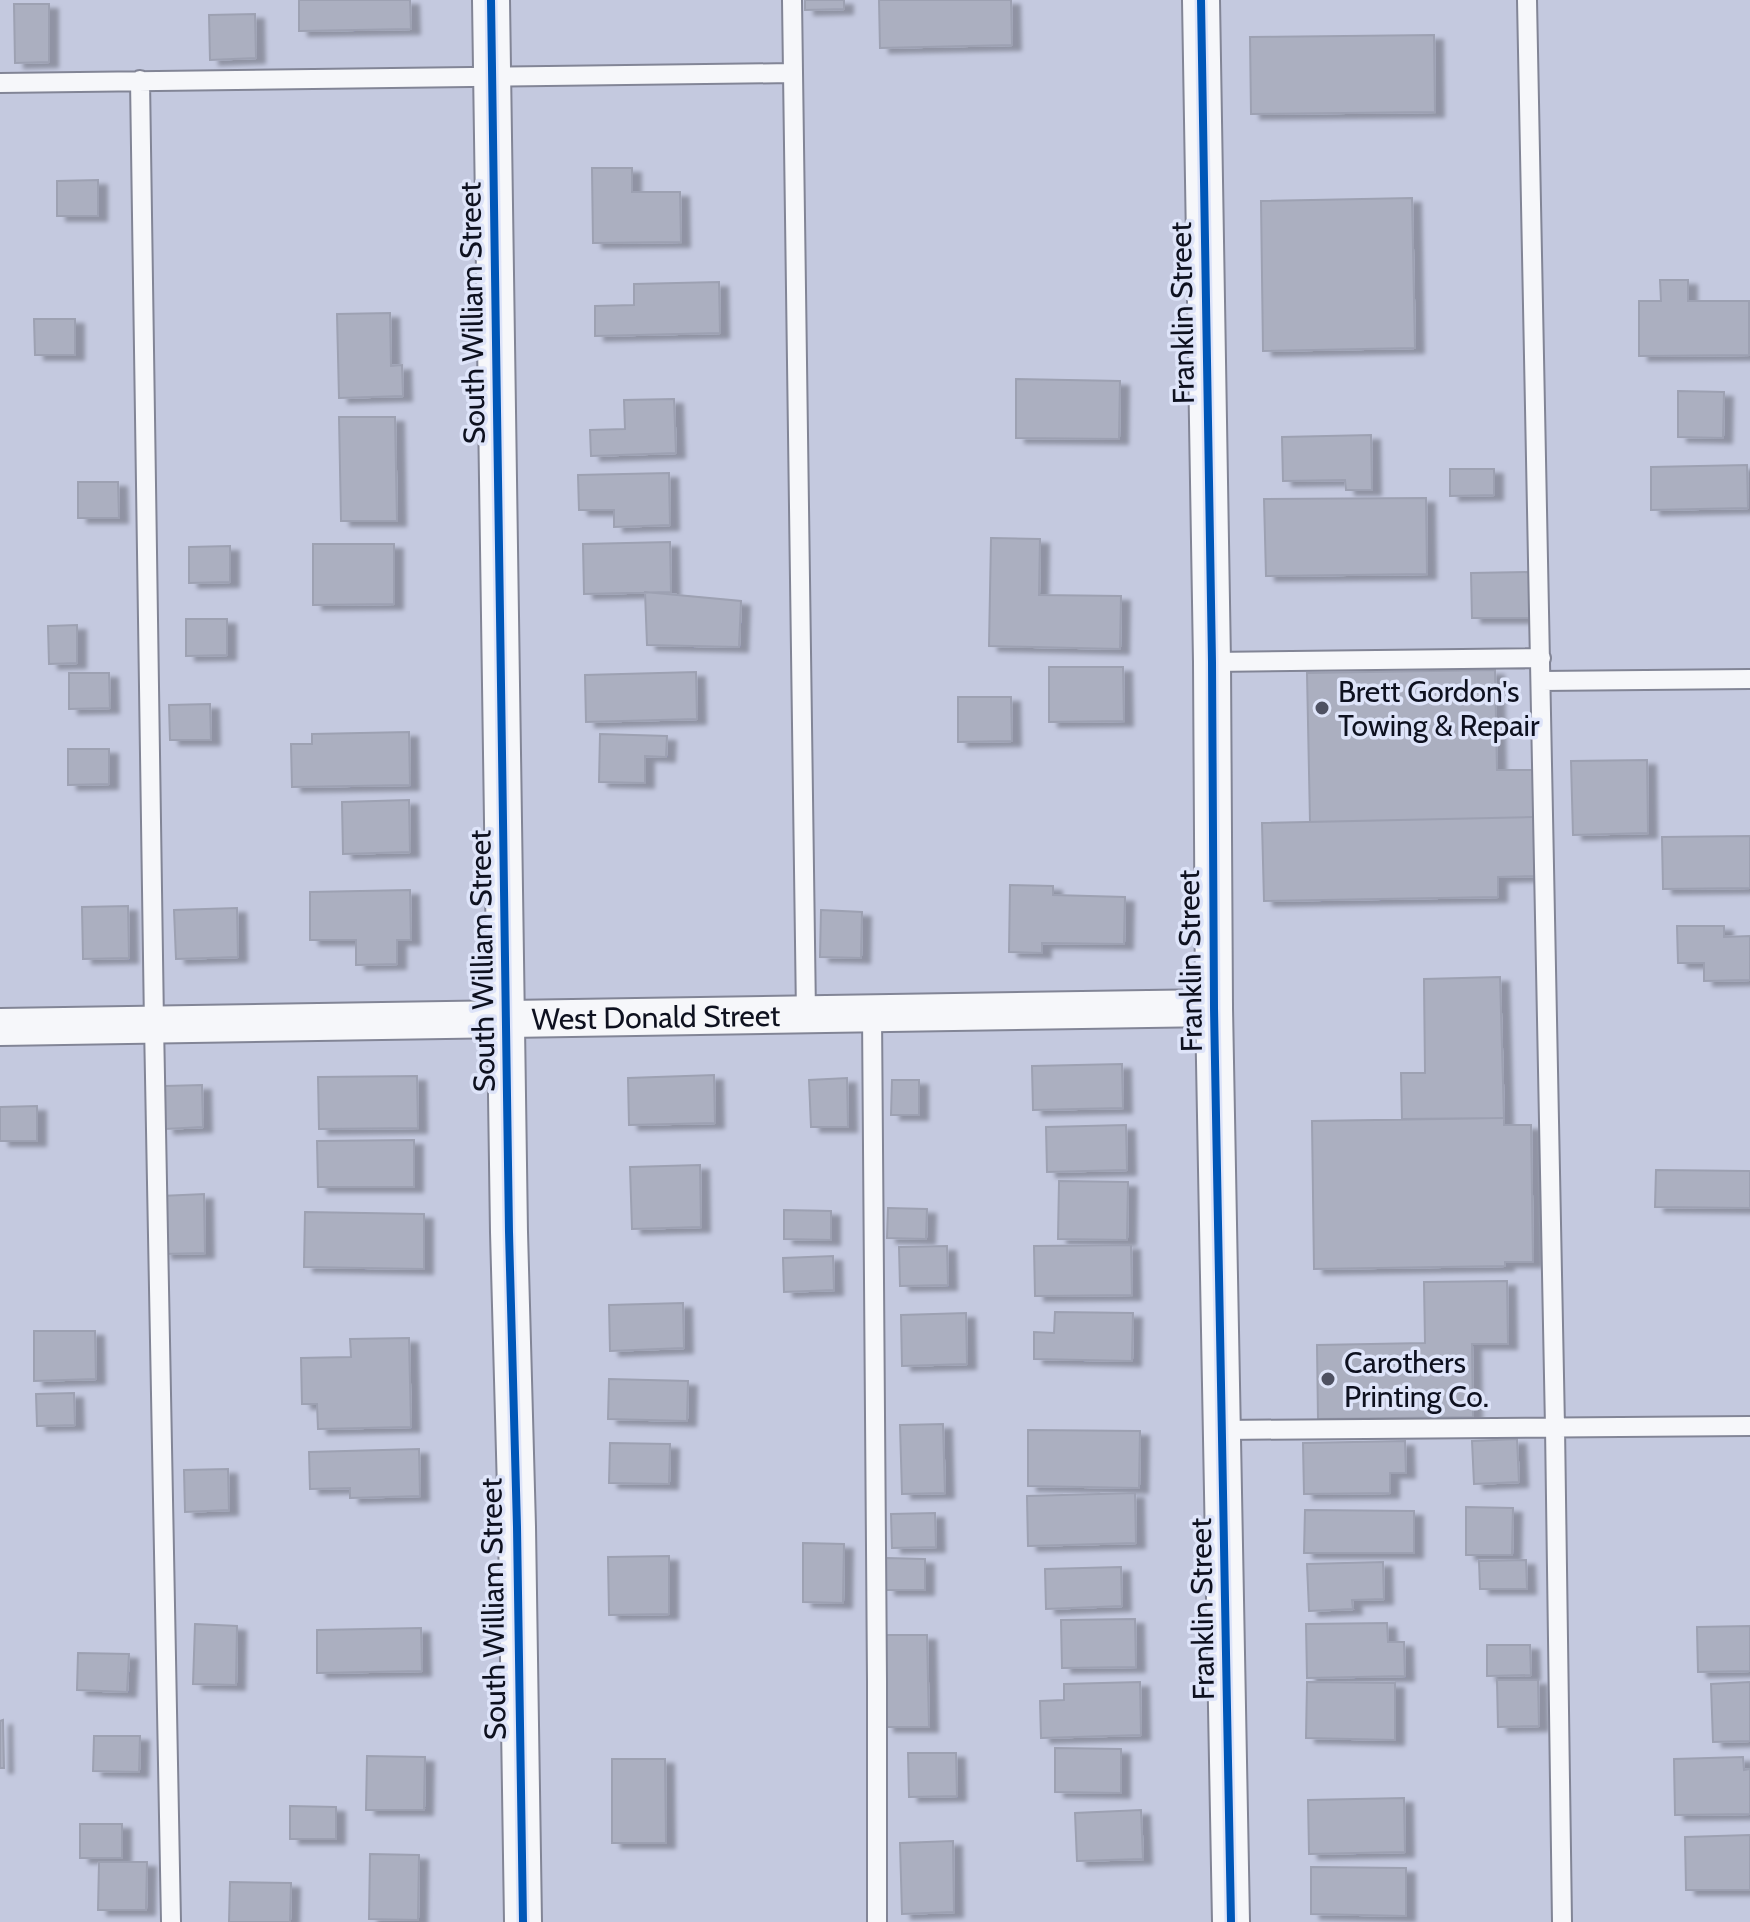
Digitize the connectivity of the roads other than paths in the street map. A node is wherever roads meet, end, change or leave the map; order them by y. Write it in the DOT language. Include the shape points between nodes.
graph roads {
  1 [pos="491,0"];
  2 [pos="792,0"];
  3 [pos="1201,0"];
  4 [pos="1527,0"];
  5 [pos="792,73"];
  6 [pos="493,75"];
  7 [pos="140,80"];
  8 [pos="0,83"];
  9 [pos="1541,658"];
  10 [pos="1212,662"];
  11 [pos="1750,679"];
  12 [pos="1541,681"];
  13 [pos="1214,1008"];
  14 [pos="806,1014"];
  15 [pos="872,1014"];
  16 [pos="507,1019"];
  17 [pos="154,1024"];
  18 [pos="0,1027"];
  19 [pos="1750,1426"];
  20 [pos="1555,1427"];
  21 [pos="1222,1430"];
  22 [pos="171,1922"];
  23 [pos="523,1922"];
  24 [pos="877,1922"];
  25 [pos="1231,1922"];
  26 [pos="1562,1922"];
  1 -- 6 [label="street, South William Street"];
  2 -- 5 [label="lane"];
  3 -- 10 [label="street, Franklin Street"];
  4 -- 9 [label="lane"];
  5 -- 6 [label="lane"];
  5 -- 14 [label="lane"];
  6 -- 7 [label="lane"];
  6 -- 16 [label="street, South William Street"];
  7 -- 8 [label="lane"];
  7 -- 17 [label="lane"];
  9 -- 10 [label="lane"];
  9 -- 12 [label="lane"];
  10 -- 13 [label="street, Franklin Street"];
  11 -- 12 [label="lane"];
  12 -- 20 [label="lane"];
  13 -- 15 [label="street, West Donald Street"];
  13 -- 21 [label="street, Franklin Street"];
  14 -- 15 [label="street, West Donald Street"];
  14 -- 16 [label="street, West Donald Street"];
  15 -- 24 [label="lane"];
  16 -- 17 [label="street, West Donald Street"];
  16 -- 23 [label="street, South William Street"];
  17 -- 18 [label="street, West Donald Street"];
  17 -- 22 [label="lane"];
  19 -- 20 [label="lane"];
  20 -- 21 [label="lane"];
  20 -- 26 [label="lane"];
  21 -- 25 [label="street, Franklin Street"];
}
